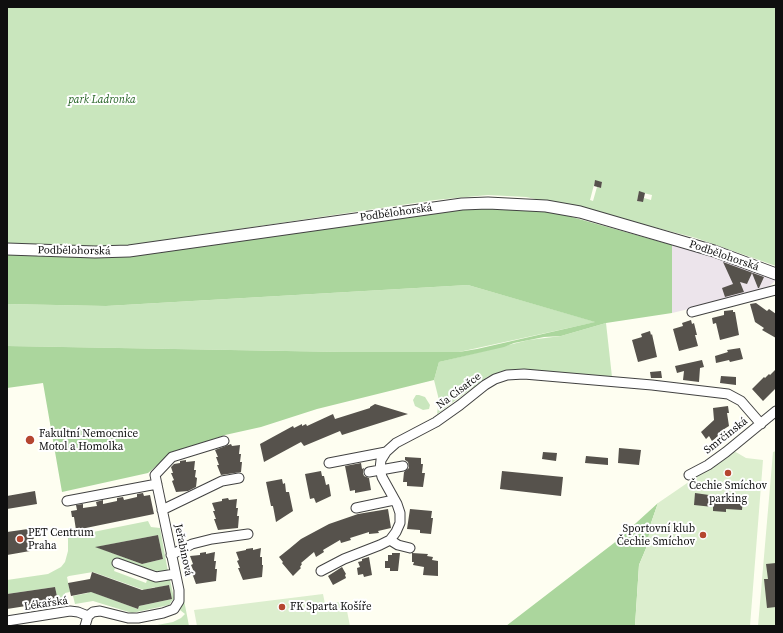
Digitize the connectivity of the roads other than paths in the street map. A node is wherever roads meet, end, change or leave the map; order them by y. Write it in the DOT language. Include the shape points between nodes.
graph roads {
  1 [pos="7,249"];
  2 [pos="776,274"];
  3 [pos="776,290"];
  4 [pos="692,312"];
  5 [pos="776,411"];
  6 [pos="761,424"];
  7 [pos="224,440"];
  8 [pos="386,452"];
  9 [pos="328,463"];
  10 [pos="404,466"];
  11 [pos="380,470"];
  12 [pos="369,472"];
  13 [pos="689,475"];
  14 [pos="239,478"];
  15 [pos="157,484"];
  16 [pos="394,500"];
  17 [pos="67,501"];
  18 [pos="356,508"];
  19 [pos="162,510"];
  20 [pos="248,534"];
  21 [pos="390,540"];
  22 [pos="410,548"];
  23 [pos="171,555"];
  24 [pos="117,563"];
  25 [pos="321,571"];
  26 [pos="175,574"];
  27 [pos="88,616"];
  28 [pos="7,622"];
  29 [pos="85,626"];
  1 -- 2 [label="street, Podbělohorská" via="129,251 462,204 488,203 546,206 580,212 714,251"];
  3 -- 4 [label="street"];
  5 -- 6 [label="street, Smrčinská"];
  6 -- 8 [label="street, Na Císařce" via="742,401 728,394 652,385 524,374 507,375 485,385 436,422 396,443"];
  6 -- 13 [label="street, Smrčinská" via="708,465"];
  7 -- 15 [label="street, Jeřabinová" via="172,457 155,475"];
  8 -- 9 [label="street"];
  8 -- 11 [label="street" via="381,460"];
  10 -- 11 [label="street"];
  11 -- 12 [label="street"];
  11 -- 16 [label="street"];
  14 -- 19 [label="street" via="222,481"];
  15 -- 17 [label="street"];
  15 -- 19 [label="street, Jeřabinová"];
  16 -- 18 [label="street"];
  16 -- 21 [label="street" via="400,513 400,523"];
  19 -- 23 [label="street, Jeřabinová"];
  20 -- 23 [label="street" via="199,542"];
  21 -- 22 [label="street"];
  21 -- 25 [label="street"];
  23 -- 26 [label="street, Jeřabinová"];
  24 -- 26 [label="street" via="156,577"];
  26 -- 27 [label="street, Jeřabinová" via="179,601 174,609 138,618 100,611"];
  27 -- 28 [label="street, Lékařská" via="70,611"];
  27 -- 29 [label="street"];
}
